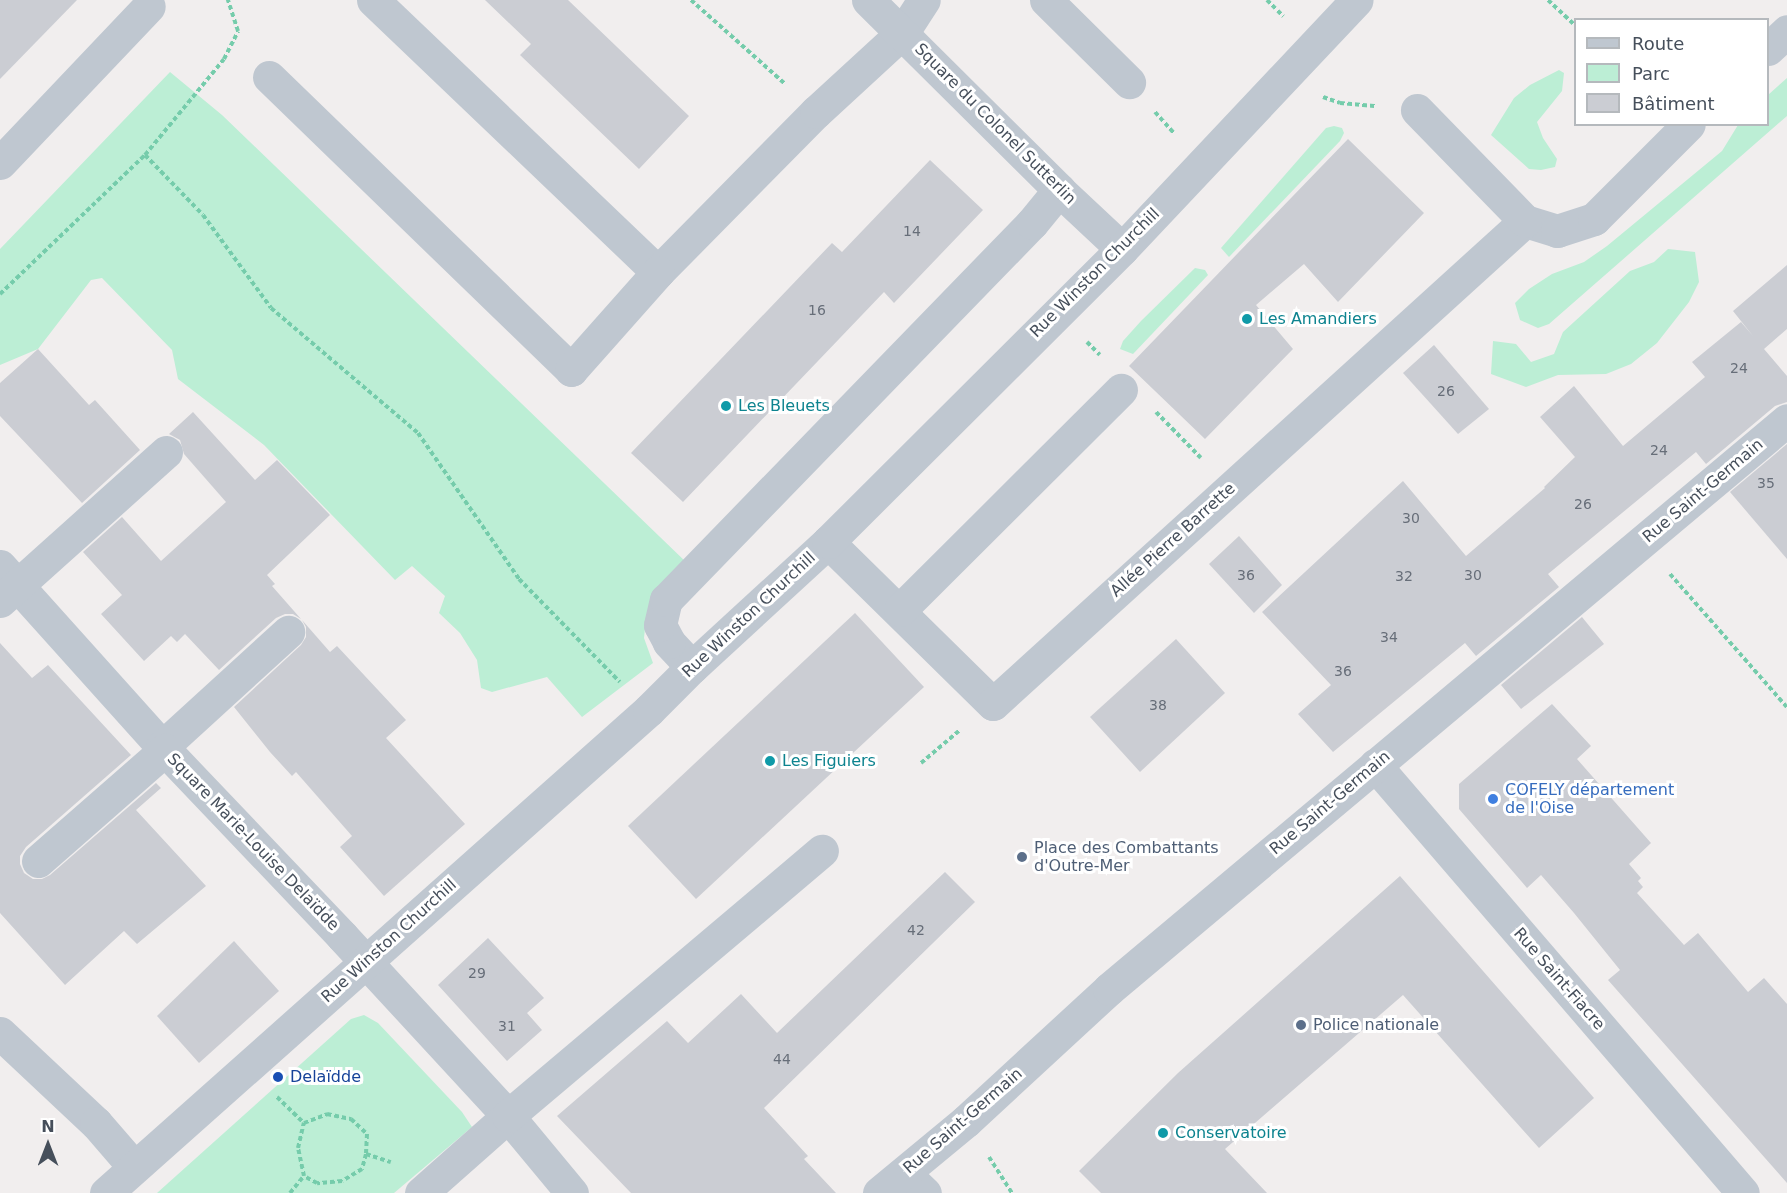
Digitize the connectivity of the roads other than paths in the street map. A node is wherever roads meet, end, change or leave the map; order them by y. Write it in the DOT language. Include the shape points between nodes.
graph roads {
  1 [pos="374,0"];
  2 [pos="868,0"];
  3 [pos="924,0"];
  4 [pos="1046,0"];
  5 [pos="1357,0"];
  6 [pos="149,6"];
  7 [pos="1787,31"];
  8 [pos="903,32"];
  9 [pos="1769,47"];
  10 [pos="269,77"];
  11 [pos="1129,82"];
  12 [pos="1417,110"];
  13 [pos="1687,126"];
  14 [pos="0,163"];
  15 [pos="1059,190"];
  16 [pos="1525,221"];
  17 [pos="1122,249"];
  18 [pos="658,272"];
  19 [pos="1121,390"];
  20 [pos="1787,420"];
  21 [pos="166,452"];
  22 [pos="828,542"];
  23 [pos="6,584"];
  24 [pos="900,610"];
  25 [pos="288,632"];
  26 [pos="692,667"];
  27 [pos="164,748"];
  28 [pos="1375,765"];
  29 [pos="822,851"];
  30 [pos="38,861"];
  31 [pos="366,963"];
  32 [pos="0,1033"];
  33 [pos="508,1116"];
  34 [pos="134,1167"];
  35 [pos="903,1186"];
  36 [pos="106,1193"];
  37 [pos="421,1193"];
  38 [pos="572,1193"];
  39 [pos="1743,1193"];
  1 -- 18 [label="street"];
  2 -- 8 [label="street, Square du Colonel Sutterlin"];
  3 -- 8 [label="street"];
  4 -- 11 [label="street"];
  5 -- 17 [label="street, Rue Winston Churchill"];
  6 -- 14 [label="street"];
  7 -- 9 [label="street"];
  8 -- 15 [label="street, Square du Colonel Sutterlin"];
  8 -- 18 [label="street" via="816,112"];
  10 -- 18 [label="street" via="571,370"];
  12 -- 16 [label="street"];
  13 -- 16 [label="street" via="1594,219 1557,231"];
  15 -- 17 [label="street, Square du Colonel Sutterlin"];
  15 -- 26 [label="street" via="1024,231 666,600 660,625 669,642"];
  16 -- 24 [label="street, Allée Pierre Barrette" via="993,704"];
  17 -- 22 [label="street, Rue Winston Churchill"];
  19 -- 24 [label="street"];
  20 -- 28 [label="street, Rue Saint-Germain"];
  21 -- 23 [label="street"];
  22 -- 24 [label="street"];
  22 -- 26 [label="street, Rue Winston Churchill"];
  23 -- 27 [label="street, Square Marie-Louise Delaïdde"];
  25 -- 27 [label="street"];
  26 -- 31 [label="street, Rue Winston Churchill"];
  27 -- 30 [label="street"];
  27 -- 31 [label="street, Square Marie-Louise Delaïdde"];
  28 -- 35 [label="street, Rue Saint-Germain" via="1108,989 966,1121"];
  28 -- 39 [label="street, Rue Saint-Fiacre"];
  29 -- 33 [label="street"];
  31 -- 33 [label="street, Square Marie-Louise Delaïdde"];
  31 -- 34 [label="street, Rue Winston Churchill"];
  32 -- 34 [label="street" via="96,1123"];
  33 -- 37 [label="street"];
  33 -- 38 [label="street, Square Marie-Louise Delaïdde"];
  34 -- 36 [label="street, Rue Winston Churchill"];
}
